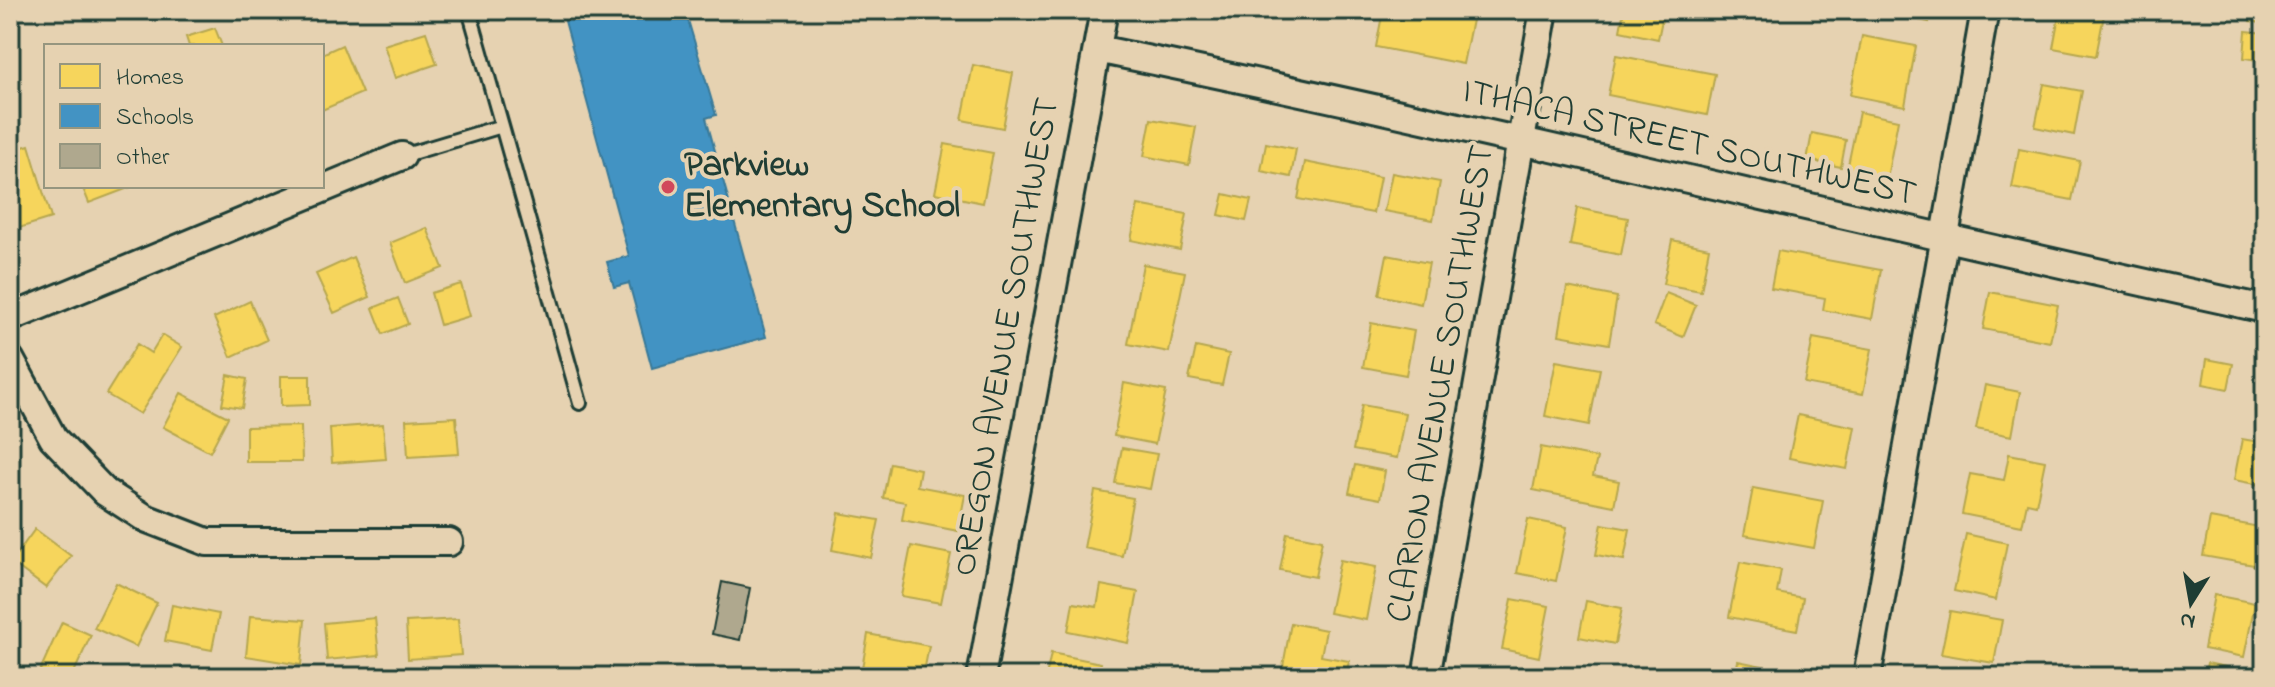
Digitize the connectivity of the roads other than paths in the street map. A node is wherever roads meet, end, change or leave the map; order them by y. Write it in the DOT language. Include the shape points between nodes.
graph roads {
  1 [pos="469,10"];
  2 [pos="1104,10"];
  3 [pos="1544,10"];
  4 [pos="1985,10"];
  5 [pos="1097,49"];
  6 [pos="502,126"];
  7 [pos="1521,144"];
  8 [pos="402,156"];
  9 [pos="1945,240"];
  10 [pos="2265,309"];
  11 [pos="10,318"];
  12 [pos="10,359"];
  13 [pos="580,403"];
  14 [pos="449,542"];
  15 [pos="981,677"];
  16 [pos="1426,677"];
  17 [pos="1867,677"];
  1 -- 6 [label="lane"];
  2 -- 5 [label="street, OREGON AVENUE SOUTHWEST"];
  3 -- 7 [label="street, CLARION AVENUE SOUTHWEST"];
  4 -- 9 [label="street"];
  5 -- 7 [label="street, ITHACA STREET SOUTHWEST"];
  5 -- 15 [label="street, OREGON AVENUE SOUTHWEST"];
  6 -- 8 [label="lane"];
  6 -- 13 [label="lane"];
  7 -- 9 [label="street, ITHACA STREET SOUTHWEST"];
  7 -- 16 [label="street, CLARION AVENUE SOUTHWEST"];
  8 -- 11 [label="street"];
  9 -- 10 [label="street, ITHACA STREET SOUTHWEST"];
  9 -- 17 [label="street"];
  12 -- 14 [label="street" via="53,438 105,492 145,518 207,542"];
}
